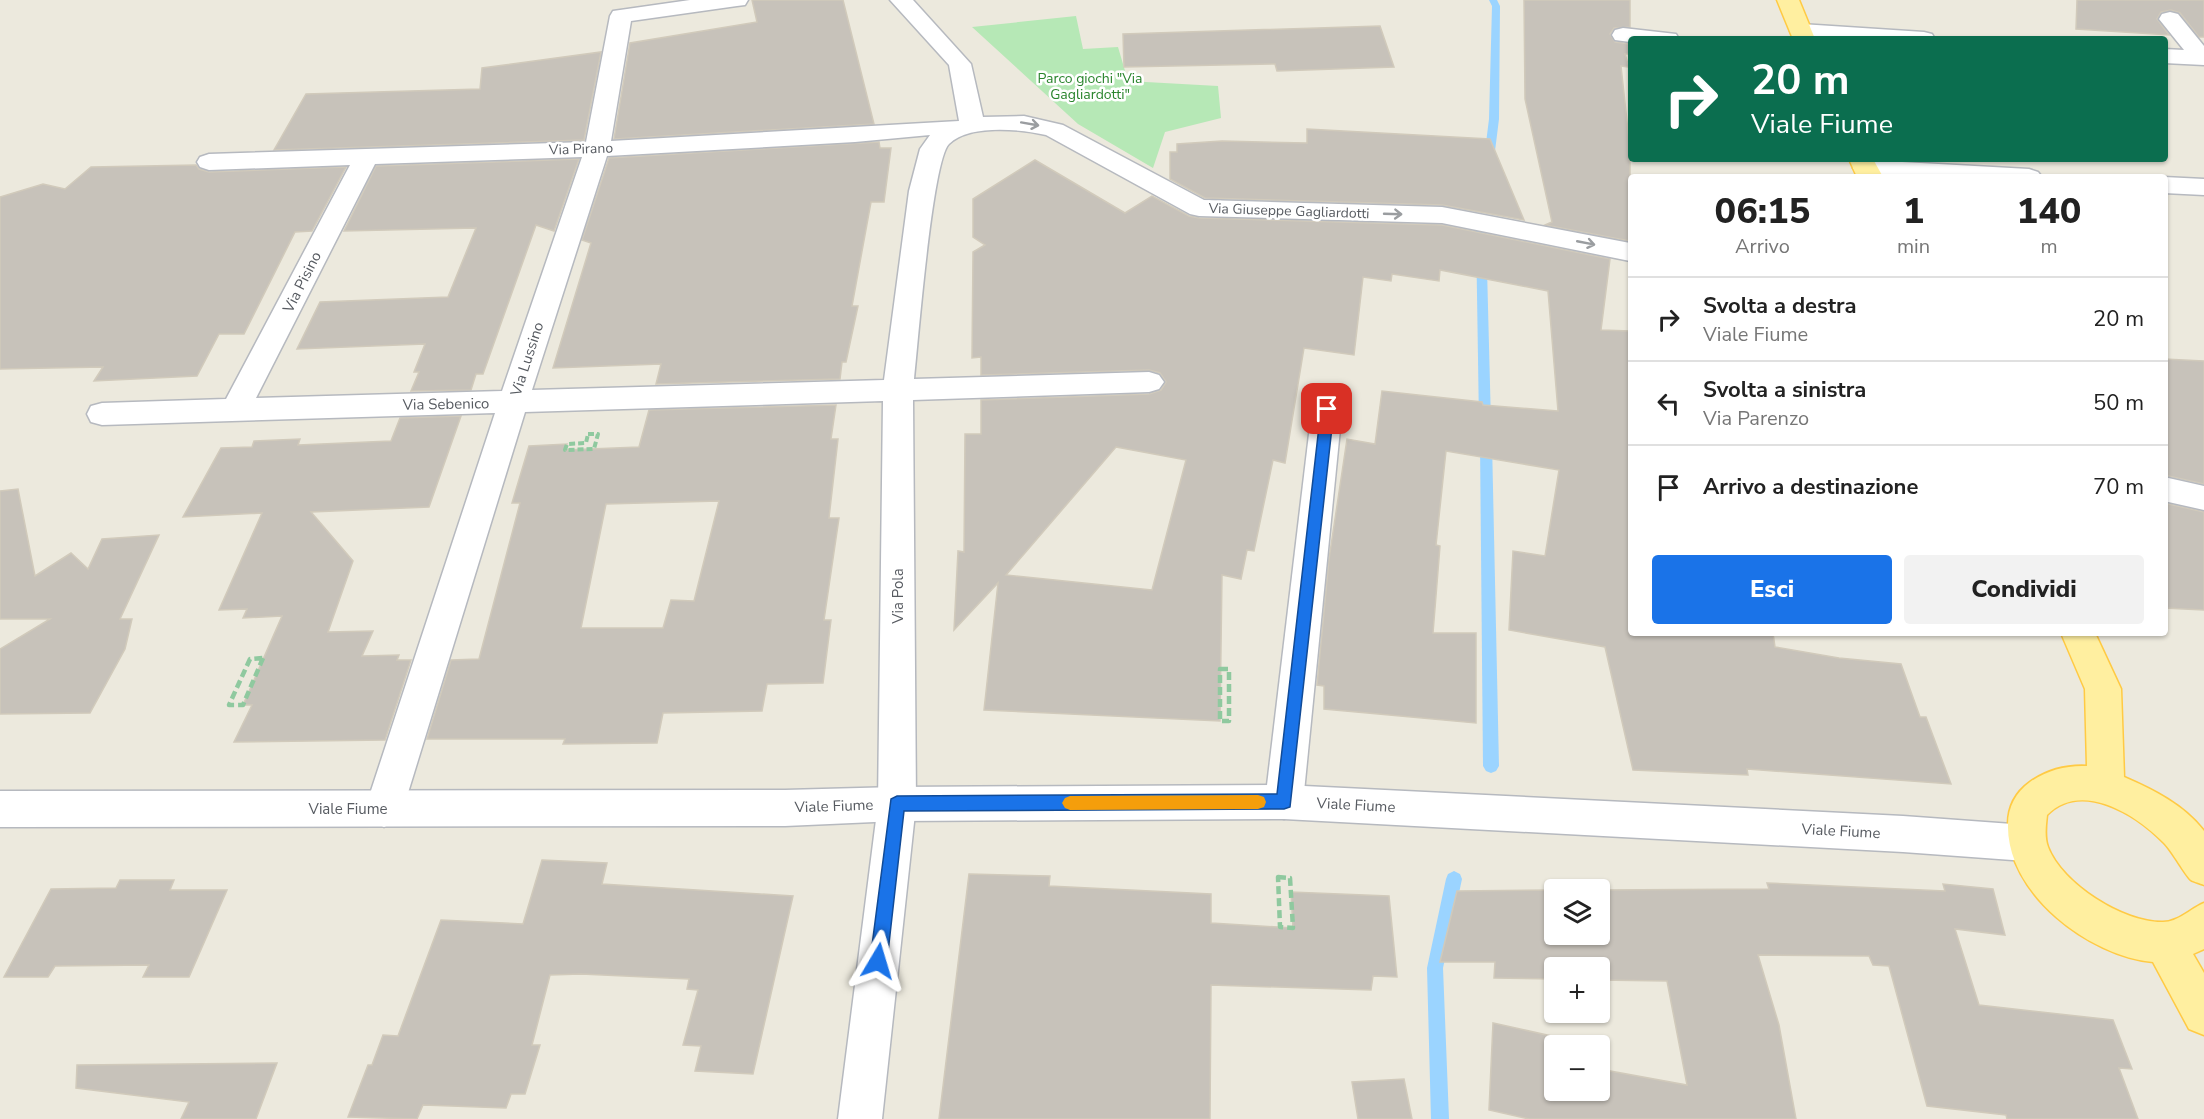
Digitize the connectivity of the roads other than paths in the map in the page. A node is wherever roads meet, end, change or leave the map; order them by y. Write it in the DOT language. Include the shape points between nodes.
graph roads {
  1 [pos="737,0"];
  2 [pos="901,0"];
  3 [pos="1788,0"];
  4 [pos="2170,19"];
  5 [pos="1623,35"];
  6 [pos="1803,35"];
  7 [pos="1634,36"];
  8 [pos="1833,36"];
  9 [pos="2168,56"];
  10 [pos="2203,58"];
  11 [pos="963,127"];
  12 [pos="597,149"];
  13 [pos="367,156"];
  14 [pos="208,162"];
  15 [pos="1866,168"];
  16 [pos="1975,174"];
  17 [pos="2168,185"];
  18 [pos="2204,187"];
  19 [pos="1628,252"];
  20 [pos="1149,382"];
  21 [pos="898,388"];
  22 [pos="513,402"];
  23 [pos="236,409"];
  24 [pos="1327,409"];
  25 [pos="102,414"];
  26 [pos="2168,490"];
  27 [pos="2204,498"];
  28 [pos="2079,636"];
  29 [pos="2106,787"];
  30 [pos="1284,802"];
  31 [pos="897,804"];
  32 [pos="0,809"];
  33 [pos="384,809"];
  34 [pos="2026,843"];
  35 [pos="2202,860"];
  36 [pos="2204,923"];
  37 [pos="2164,942"];
  38 [pos="2204,1014"];
  39 [pos="860,1119"];
  1 -- 12 [label="street, Via Lussino" via="621,16"];
  2 -- 11 [label="street" via="960,63"];
  3 -- 6 [label="main road"];
  4 -- 10 [label="street"];
  5 -- 7 [label="street"];
  6 -- 8 [label="street"];
  9 -- 10 [label="street"];
  11 -- 12 [label="street, Via Pirano"];
  11 -- 19 [label="street, Via Giuseppe Gagliardotti, one-way" via="1024,123 1054,130 1199,208 1442,215"];
  11 -- 21 [label="street, Via Pola" via="941,138 932,149 922,191"];
  12 -- 13 [label="street, Via Pirano"];
  12 -- 22 [label="street, Via Lussino"];
  13 -- 14 [label="street, Via Pirano"];
  13 -- 23 [label="street, Via Pisino"];
  15 -- 16 [label="street"];
  17 -- 18 [label="street"];
  20 -- 21 [label="street"];
  21 -- 22 [label="street, Via Sebenico"];
  21 -- 31 [label="street, Via Pola"];
  22 -- 23 [label="street, Via Sebenico"];
  22 -- 33 [label="street, Via Lussino"];
  23 -- 25 [label="street, Via Sebenico"];
  24 -- 30 [label="street"];
  26 -- 27 [label="street"];
  28 -- 29 [label="main road" via="2103,689"];
  29 -- 34 [label="main road" via="2068,783 2051,788 2032,803 2027,815"];
  29 -- 35 [label="main road" via="2139,800 2164,816"];
  30 -- 31 [label="street, Viale Fiume"];
  30 -- 34 [label="street, Viale Fiume"];
  31 -- 33 [label="street, Viale Fiume"];
  31 -- 39 [label="street, Via Pola"];
  32 -- 33 [label="street, Viale Fiume"];
  34 -- 37 [label="main road" via="2045,878 2073,907 2123,935"];
  36 -- 37 [label="main road" via="2186,937"];
  37 -- 38 [label="main road"];
}
